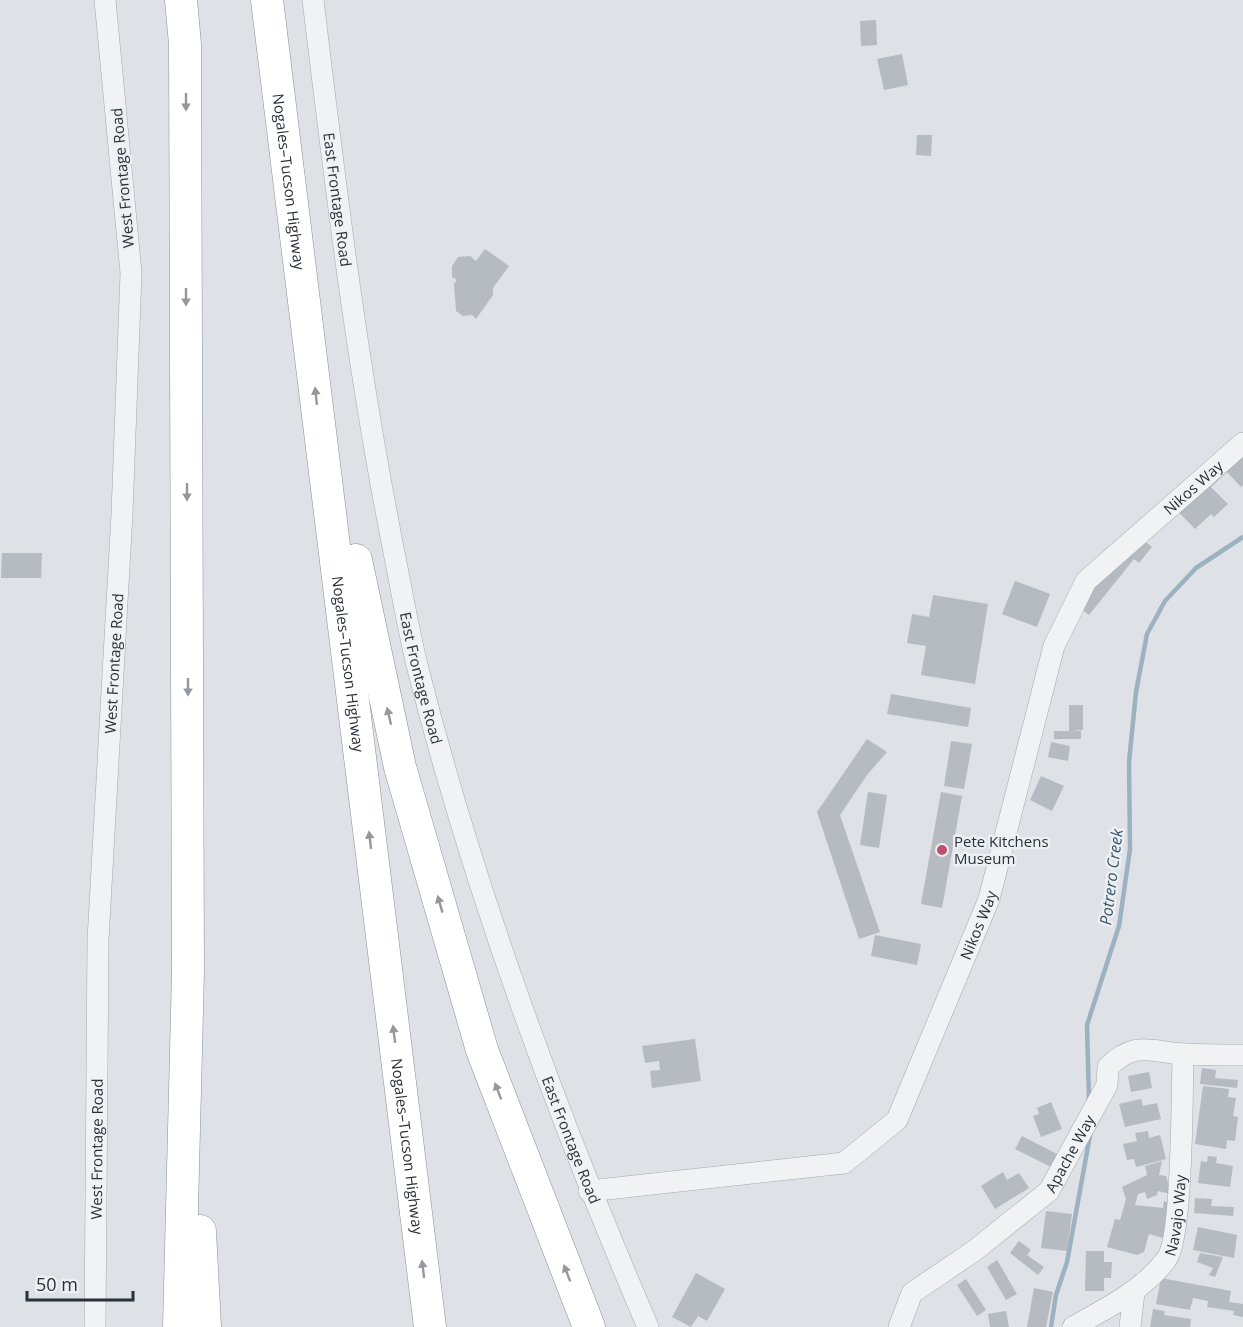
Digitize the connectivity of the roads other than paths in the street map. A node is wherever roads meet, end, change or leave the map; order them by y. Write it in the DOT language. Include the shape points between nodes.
graph roads {
  1 [pos="105,0"];
  2 [pos="181,0"];
  3 [pos="267,0"];
  4 [pos="313,0"];
  5 [pos="321,436"];
  6 [pos="1243,443"];
  7 [pos="188,972"];
  8 [pos="1183,1054"];
  9 [pos="1243,1055"];
  10 [pos="589,1191"];
  11 [pos="1134,1293"];
  12 [pos="95,1327"];
  13 [pos="178,1327"];
  14 [pos="205,1327"];
  15 [pos="430,1327"];
  16 [pos="589,1327"];
  17 [pos="648,1327"];
  18 [pos="899,1327"];
  19 [pos="1073,1327"];
  20 [pos="1130,1327"];
  1 -- 12 [label="street, West Frontage Road" via="130,273 122,514 98,940"];
  2 -- 7 [label="highway, one-way" via="185,44"];
  5 -- 3 [label="highway, Nogales–Tucson Highway, one-way"];
  4 -- 10 [label="street, East Frontage Road" via="371,436 417,668 497,942"];
  15 -- 5 [label="highway, Nogales–Tucson Highway, one-way"];
  16 -- 5 [label="highway, one-way" via="482,1050 400,767 366,619 345,498"];
  6 -- 10 [label="street, Nikos Way" via="1086,581 1054,646 989,899 897,1120 844,1164"];
  7 -- 13 [label="highway"];
  7 -- 14 [label="highway"];
  8 -- 9 [label="street, Apache Way"];
  8 -- 11 [label="street, Navajo Way" via="1178,1204 1168,1258"];
  8 -- 18 [label="street, Apache Way" via="1134,1050 1118,1056 1107,1067 1107,1085 1049,1191 974,1251 912,1293"];
  10 -- 17 [label="street, East Frontage Road"];
  11 -- 19 [label="street, Navajo Way"];
  11 -- 20 [label="street"];
}
